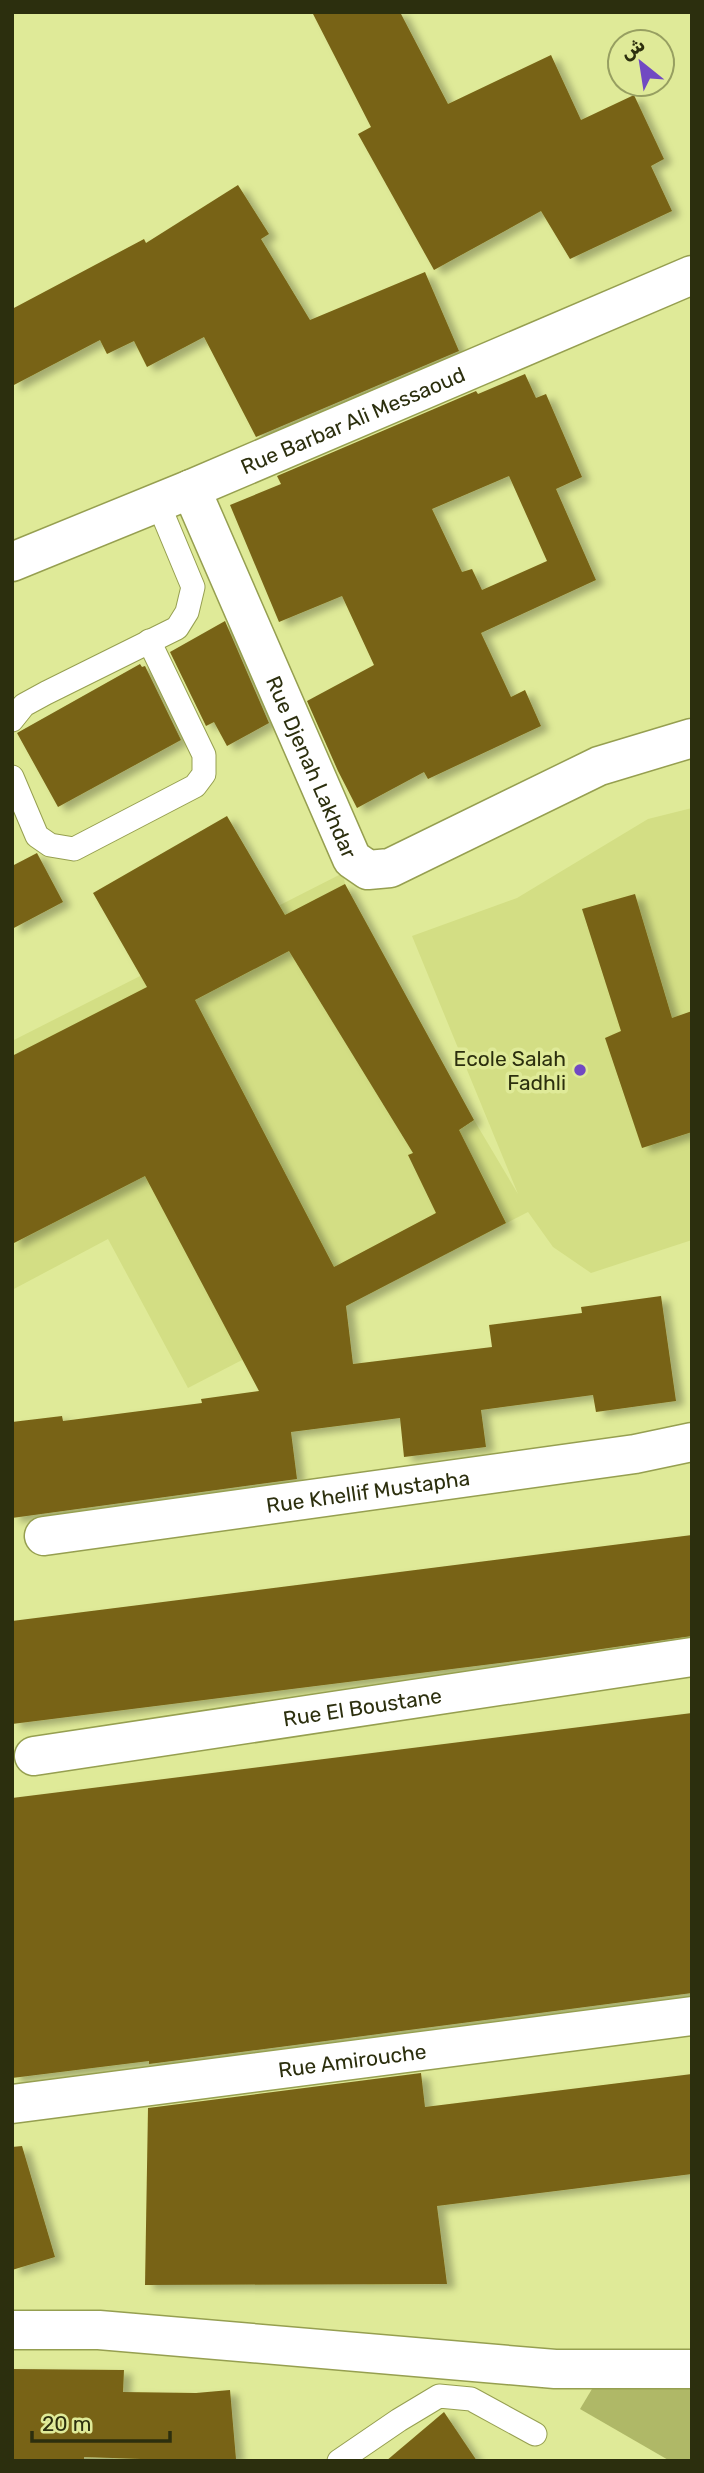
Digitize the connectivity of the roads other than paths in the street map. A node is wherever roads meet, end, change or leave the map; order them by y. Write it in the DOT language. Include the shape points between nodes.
graph roads {
  1 [pos="692,275"];
  2 [pos="174,496"];
  3 [pos="12,562"];
  4 [pos="149,641"];
  5 [pos="12,720"];
  6 [pos="692,738"];
  7 [pos="12,777"];
  8 [pos="692,1442"];
  9 [pos="44,1536"];
  10 [pos="692,1657"];
  11 [pos="34,1756"];
  12 [pos="692,2016"];
  13 [pos="12,2104"];
  14 [pos="12,2330"];
  15 [pos="692,2369"];
  16 [pos="535,2434"];
  17 [pos="339,2461"];
  1 -- 2 [label="street, Rue Barbar Ali Messaoud"];
  2 -- 3 [label="street, Rue Barbar Ali Messaoud"];
  2 -- 4 [label="lane" via="193,587 177,628"];
  2 -- 6 [label="street, Rue Djenah Lakhdar" via="352,859 368,870 390,868 599,766"];
  4 -- 5 [label="lane" via="24,705"];
  4 -- 7 [label="lane" via="204,755 204,774 195,786 74,849 50,845 37,836"];
  8 -- 9 [label="street, Rue Khellif Mustapha" via="635,1454"];
  10 -- 11 [label="street, Rue El Boustane"];
  12 -- 13 [label="street, Rue Amirouche"];
  14 -- 15 [label="street" via="99,2330 555,2369"];
  16 -- 17 [label="lane" via="471,2399 439,2396"];
}
